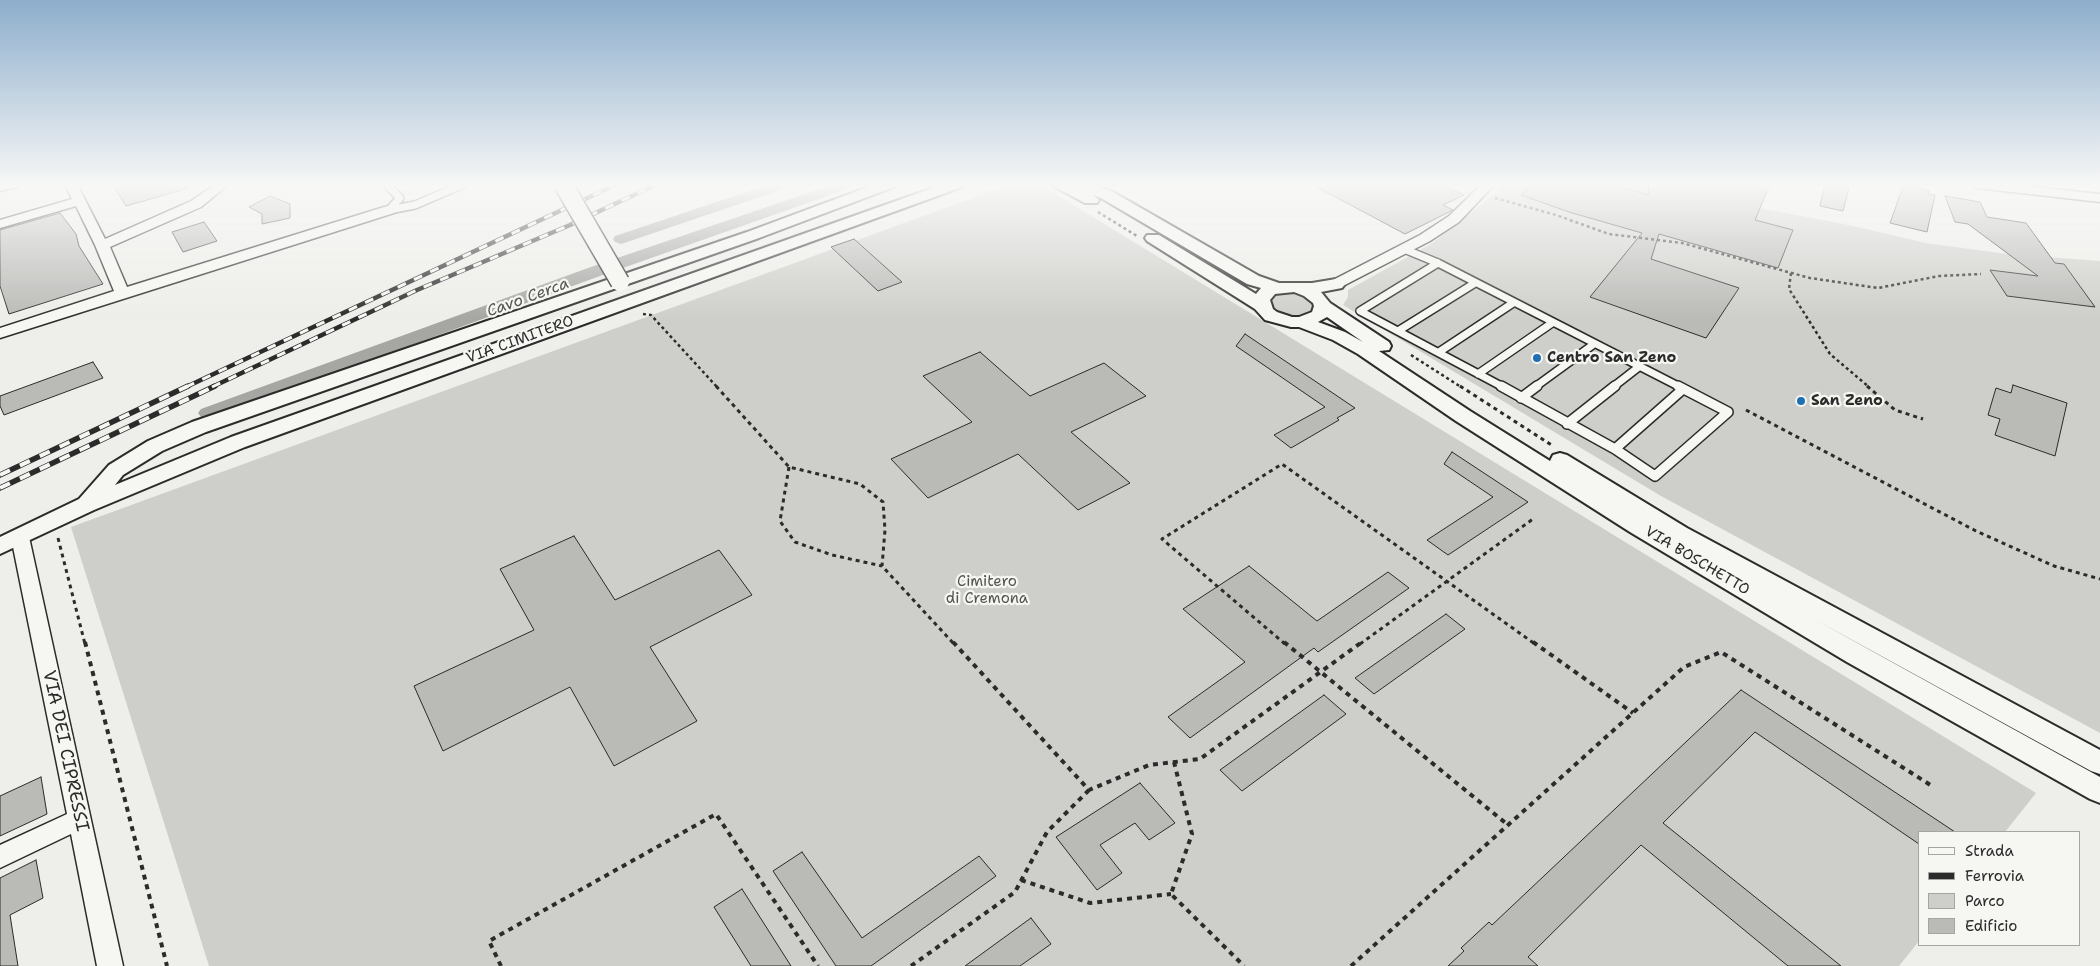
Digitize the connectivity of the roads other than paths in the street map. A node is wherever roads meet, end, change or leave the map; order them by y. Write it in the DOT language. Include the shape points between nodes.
graph roads {
  1 [pos="93,229"];
  2 [pos="138,229"];
  3 [pos="328,229"];
  4 [pos="589,229"];
  5 [pos="769,229"];
  6 [pos="831,229"];
  7 [pos="1139,229"];
  8 [pos="1167,229"];
  9 [pos="1437,229"];
  10 [pos="102,245"];
  11 [pos="1404,249"];
  12 [pos="1438,264"];
  13 [pos="620,282"];
  14 [pos="1475,283"];
  15 [pos="1336,284"];
  16 [pos="1286,288"];
  17 [pos="122,293"];
  18 [pos="1322,303"];
  19 [pos="1513,303"];
  20 [pos="1261,305"];
  21 [pos="1301,322"];
  22 [pos="1552,323"];
  23 [pos="1398,332"];
  24 [pos="0,333"];
  25 [pos="1594,344"];
  26 [pos="1439,352"];
  27 [pos="1640,366"];
  28 [pos="1478,374"];
  29 [pos="1683,389"];
  30 [pos="1521,398"];
  31 [pos="1567,424"];
  32 [pos="1615,449"];
  33 [pos="86,505"];
  34 [pos="10,541"];
  35 [pos="2100,763"];
  36 [pos="2100,791"];
  37 [pos="79,819"];
  38 [pos="0,857"];
  39 [pos="110,966"];
  1 -- 10 [label="street"];
  2 -- 10 [label="street"];
  3 -- 17 [label="street"];
  4 -- 13 [label="street, bridge"];
  5 -- 13 [label="street, VIA CIMITERO"];
  6 -- 33 [label="street, VIA CIMITERO" via="238,442"];
  7 -- 20 [label="street, VIA BOSCHETTO"];
  8 -- 16 [label="street, VIA BOSCHETTO" via="1254,280"];
  9 -- 11 [label="street"];
  10 -- 17 [label="street"];
  11 -- 12 [label="lane"];
  11 -- 15 [label="street"];
  12 -- 14 [label="lane"];
  12 -- 23 [label="lane" via="1360,311"];
  13 -- 33 [label="street, VIA CIMITERO" via="190,431 155,446 116,470"];
  14 -- 19 [label="lane"];
  14 -- 23 [label="lane"];
  15 -- 16 [label="street"];
  15 -- 18 [label="street" via="1324,293"];
  16 -- 18 [label="street, VIA BOSCHETTO" via="1310,292"];
  16 -- 20 [label="street" via="1264,294"];
  17 -- 24 [label="street"];
  18 -- 21 [label="street" via="1318,316"];
  18 -- 35 [label="street, VIA BOSCHETTO" via="1434,380 1679,534"];
  19 -- 22 [label="lane"];
  19 -- 26 [label="lane"];
  20 -- 21 [label="street, VIA BOSCHETTO" via="1264,311 1280,320"];
  21 -- 36 [label="street, VIA BOSCHETTO" via="1365,350 1638,526 1856,655"];
  22 -- 25 [label="lane"];
  22 -- 28 [label="lane"];
  23 -- 26 [label="lane"];
  25 -- 27 [label="lane"];
  25 -- 30 [label="lane"];
  26 -- 28 [label="lane"];
  27 -- 29 [label="lane"];
  27 -- 31 [label="lane"];
  28 -- 30 [label="lane"];
  29 -- 32 [label="lane"];
  29 -- 32 [label="lane" via="1728,412 1656,476"];
  30 -- 31 [label="lane"];
  31 -- 32 [label="lane"];
  33 -- 34 [label="street, VIA CIMITERO"];
  34 -- 37 [label="street, VIA DEI CIPRESSI"];
  37 -- 38 [label="street"];
  37 -- 39 [label="street, VIA DEI CIPRESSI"];
}
